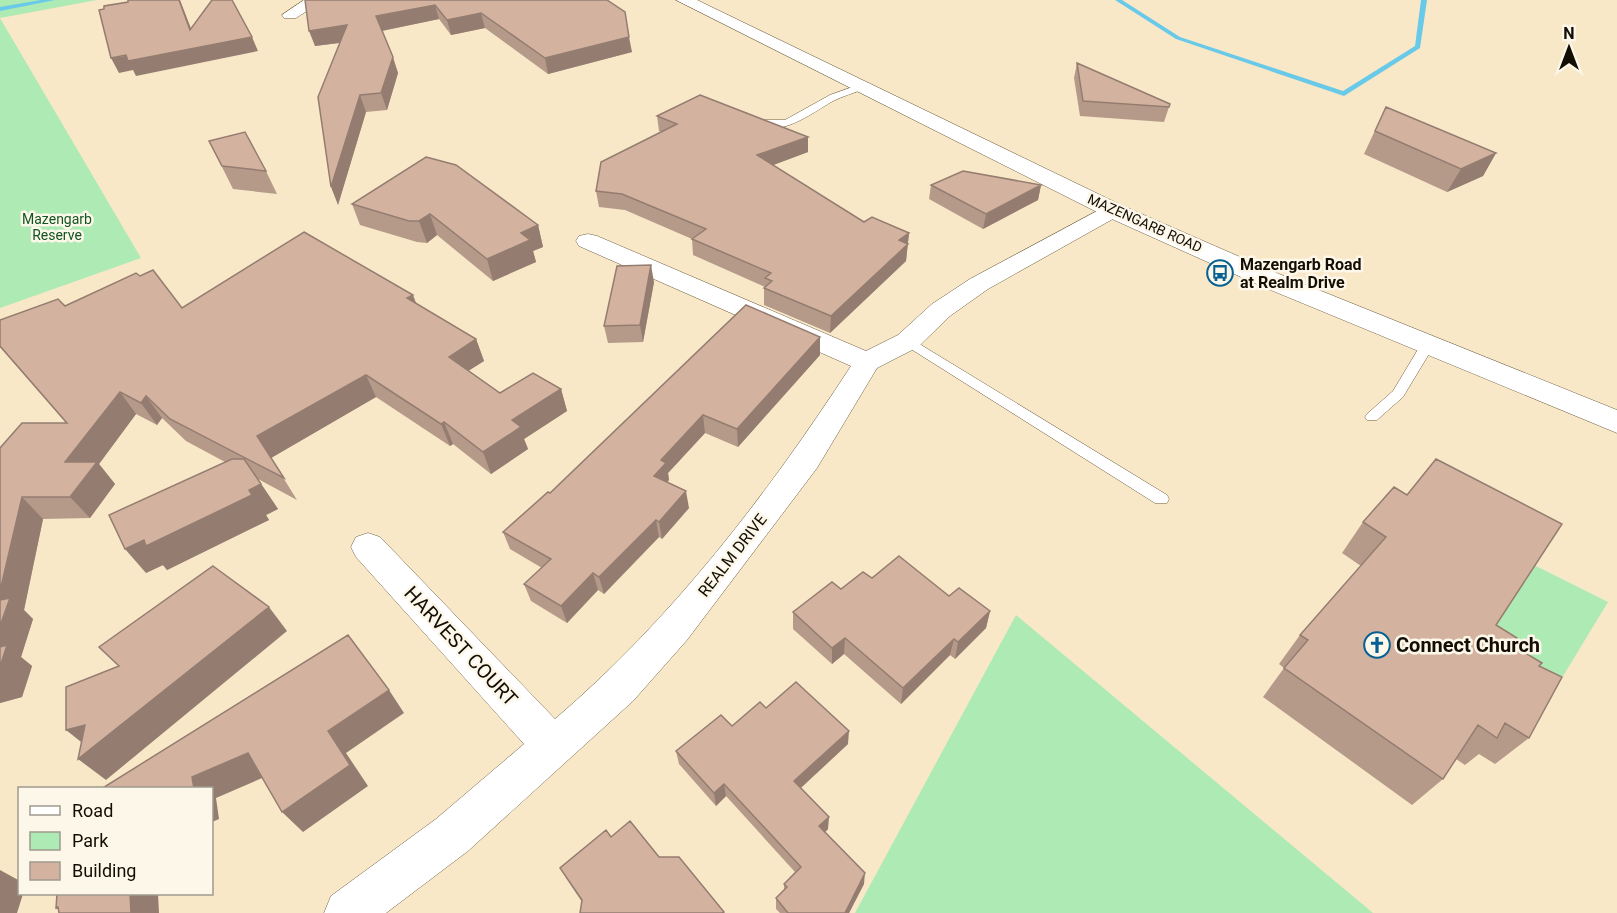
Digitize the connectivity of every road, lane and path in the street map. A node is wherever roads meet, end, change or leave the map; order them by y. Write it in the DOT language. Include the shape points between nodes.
graph roads {
  1 [pos="316,0"];
  2 [pos="684,0"];
  3 [pos="290,15"];
  4 [pos="861,87"];
  5 [pos="760,123"];
  6 [pos="1112,210"];
  7 [pos="588,242"];
  8 [pos="908,341"];
  9 [pos="1428,344"];
  10 [pos="867,362"];
  11 [pos="1372,417"];
  12 [pos="1617,422"];
  13 [pos="1161,499"];
  14 [pos="368,547"];
  15 [pos="553,746"];
  16 [pos="348,913"];
  1 -- 3 [label="street"];
  2 -- 4 [label="main road, MAZENGARB ROAD"];
  4 -- 5 [label="lane" via="827,101 800,119"];
  4 -- 6 [label="main road, MAZENGARB ROAD"];
  6 -- 8 [label="street" via="979,284 941,310"];
  6 -- 9 [label="main road, MAZENGARB ROAD"];
  7 -- 10 [label="street"];
  8 -- 10 [label="street"];
  8 -- 13 [label="lane"];
  9 -- 11 [label="lane" via="1398,394"];
  9 -- 12 [label="main road, MAZENGARB ROAD"];
  10 -- 15 [label="street, REALM DRIVE" via="806,460 674,629 619,688"];
  14 -- 15 [label="street, HARVEST COURT"];
  15 -- 16 [label="street, REALM DRIVE" via="452,835"];
}
